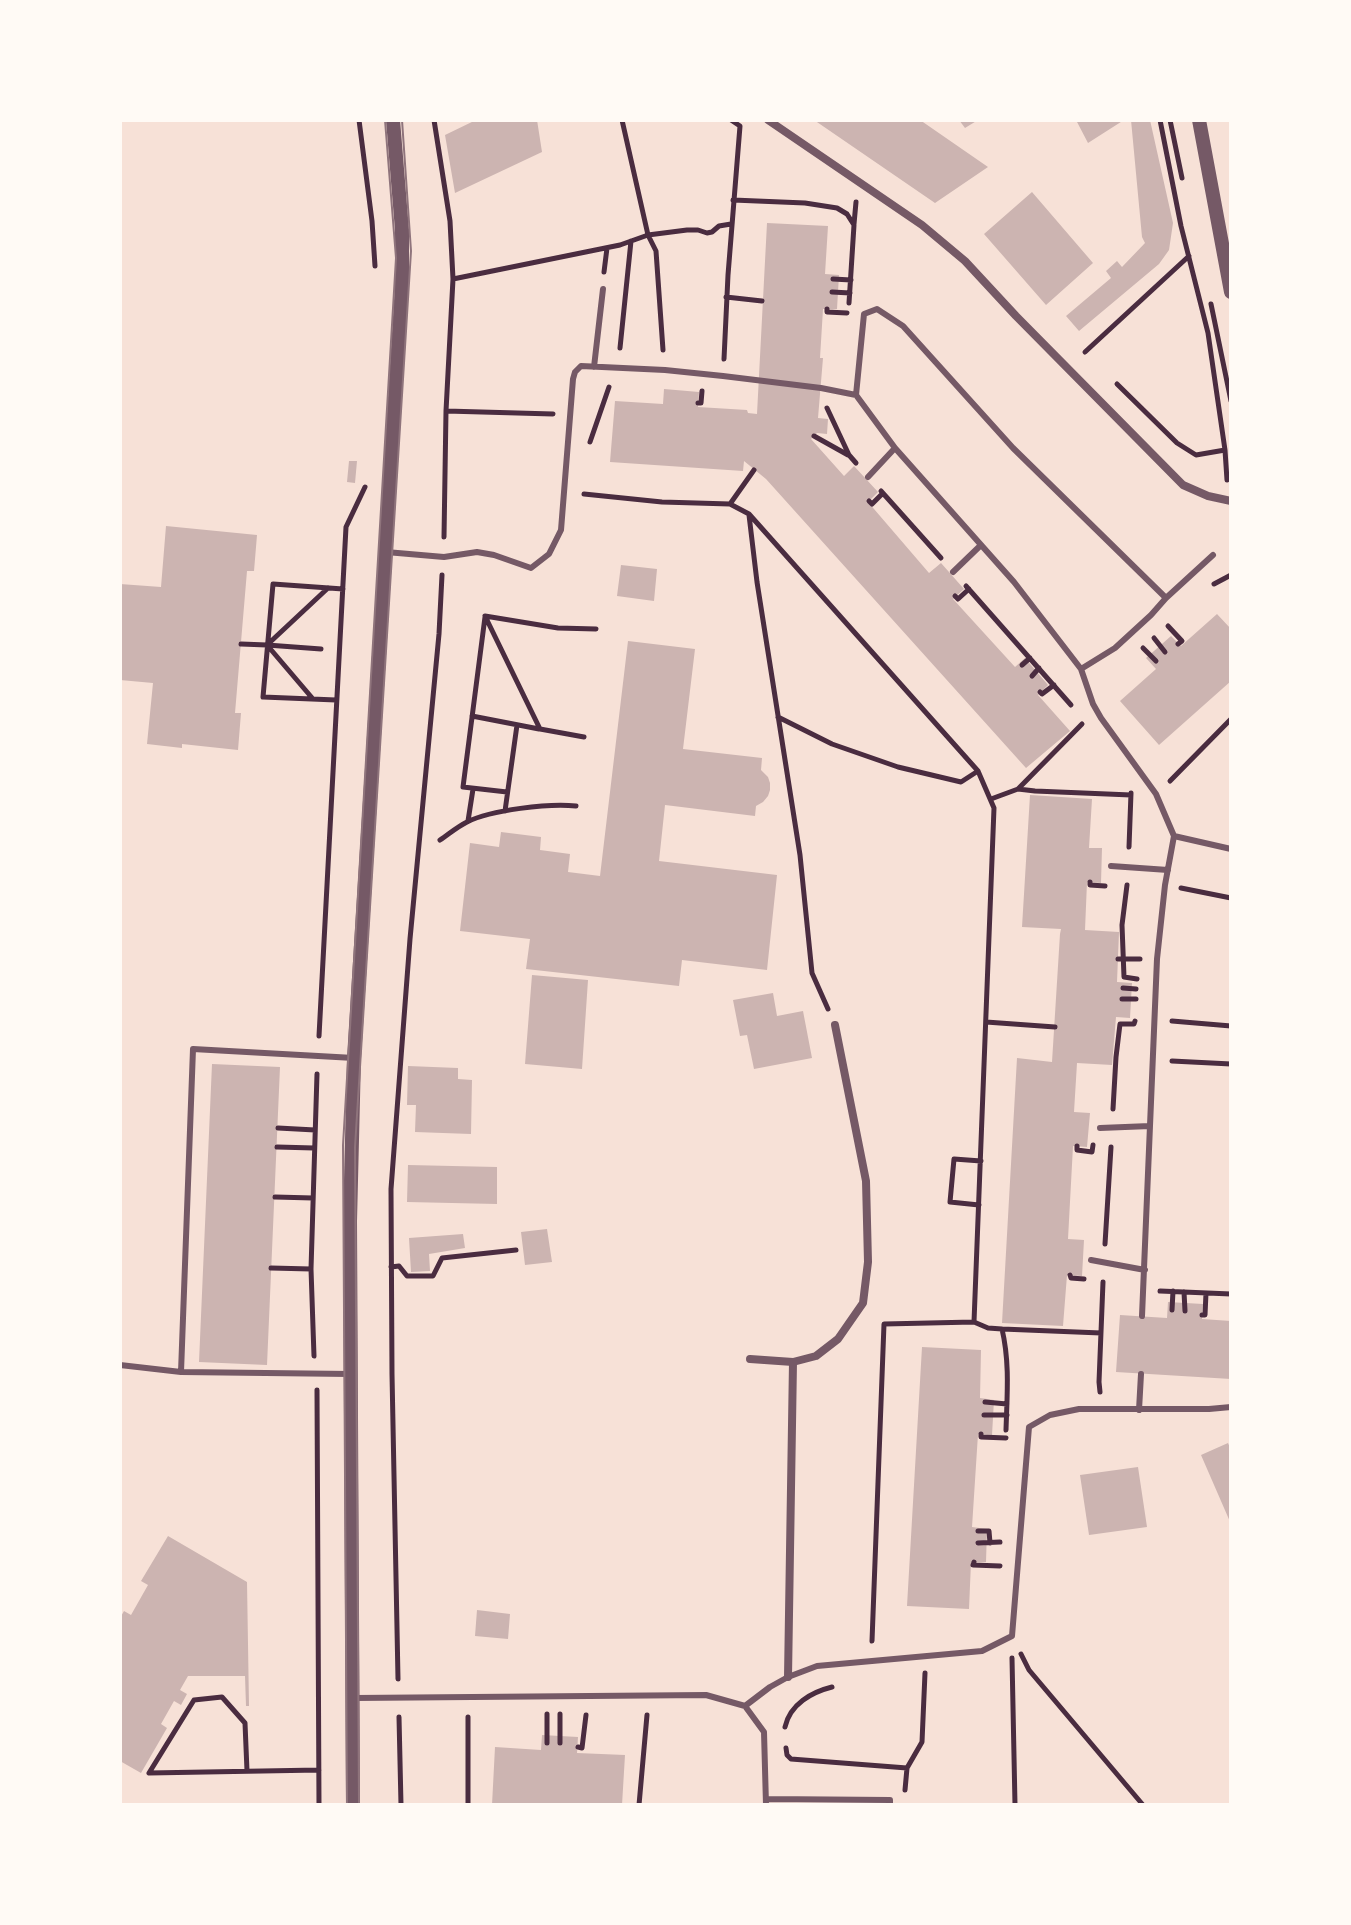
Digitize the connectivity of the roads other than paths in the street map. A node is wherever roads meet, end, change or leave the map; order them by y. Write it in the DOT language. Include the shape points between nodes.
graph roads {
  1 [pos="393,120"];
  2 [pos="768,120"];
  3 [pos="1199,120"];
  4 [pos="603,289"];
  5 [pos="1231,292"];
  6 [pos="594,367"];
  7 [pos="856,395"];
  8 [pos="895,448"];
  9 [pos="868,477"];
  10 [pos="1231,501"];
  11 [pos="981,545"];
  12 [pos="386,552"];
  13 [pos="1213,555"];
  14 [pos="953,572"];
  15 [pos="1166,598"];
  16 [pos="1081,669"];
  17 [pos="1174,836"];
  18 [pos="1231,849"];
  19 [pos="1111,866"];
  20 [pos="1168,870"];
  21 [pos="835,1025"];
  22 [pos="354,1058"];
  23 [pos="1150,1126"];
  24 [pos="1100,1128"];
  25 [pos="1091,1260"];
  26 [pos="1145,1270"];
  27 [pos="1142,1316"];
  28 [pos="750,1359"];
  29 [pos="793,1362"];
  30 [pos="120,1365"];
  31 [pos="181,1372"];
  32 [pos="350,1374"];
  33 [pos="1141,1374"];
  34 [pos="1231,1407"];
  35 [pos="1139,1410"];
  36 [pos="788,1677"];
  37 [pos="352,1698"];
  38 [pos="745,1706"];
  39 [pos="766,1802"];
  40 [pos="353,1805"];
  41 [pos="890,1805"];
  1 -- 12 [label="street" via="402,285"];
  2 -- 10 [label="street" via="922,225 965,261 1183,485"];
  3 -- 5 [label="street"];
  4 -- 6 [label="lane"];
  6 -- 7 [label="lane" via="723,376"];
  6 -- 12 [label="lane" via="581,366 575,372 561,530 549,554 531,568 477,552 444,557"];
  7 -- 8 [label="lane"];
  7 -- 15 [label="lane" via="864,314 877,309 903,326 1013,448"];
  8 -- 9 [label="lane"];
  8 -- 11 [label="lane"];
  11 -- 14 [label="lane"];
  11 -- 16 [label="lane"];
  12 -- 22 [label="street"];
  13 -- 15 [label="lane"];
  15 -- 16 [label="lane" via="1115,648"];
  16 -- 17 [label="lane" via="1093,704 1156,794"];
  17 -- 18 [label="lane"];
  17 -- 20 [label="lane"];
  19 -- 20 [label="lane"];
  20 -- 23 [label="lane" via="1157,959"];
  21 -- 29 [label="street" via="866,1181 863,1303 838,1339 816,1356"];
  22 -- 31 [label="lane" via="193,1049"];
  22 -- 32 [label="street"];
  23 -- 24 [label="lane"];
  23 -- 26 [label="lane"];
  25 -- 26 [label="lane"];
  26 -- 27 [label="lane"];
  28 -- 29 [label="street"];
  29 -- 36 [label="street"];
  30 -- 31 [label="lane"];
  31 -- 32 [label="lane"];
  32 -- 37 [label="street"];
  33 -- 35 [label="lane"];
  34 -- 35 [label="lane"];
  35 -- 36 [label="lane" via="1079,1409 1050,1415 1029,1427 1012,1636 982,1651 817,1666"];
  36 -- 38 [label="lane"];
  37 -- 38 [label="lane" via="706,1695"];
  37 -- 40 [label="street"];
  38 -- 39 [label="lane" via="764,1732"];
  39 -- 41 [label="lane" via="890,1800"];
}
